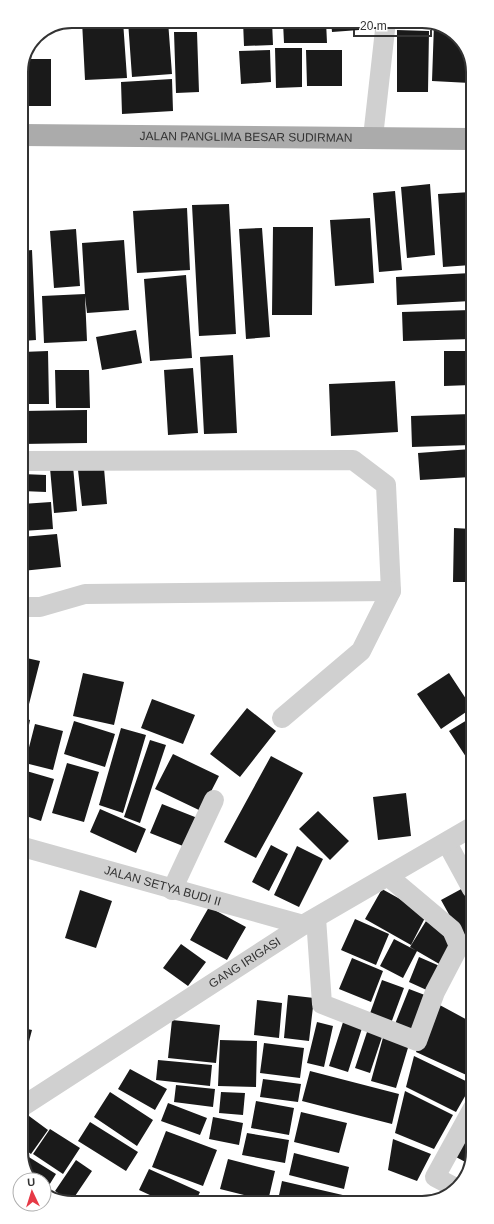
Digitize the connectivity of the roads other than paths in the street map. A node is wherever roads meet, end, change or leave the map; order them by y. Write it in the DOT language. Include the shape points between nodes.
graph roads {
  1 [pos="385,28"];
  2 [pos="28,135"];
  3 [pos="373,137"];
  4 [pos="466,139"];
  5 [pos="28,461"];
  6 [pos="391,590"];
  7 [pos="28,606"];
  8 [pos="282,718"];
  9 [pos="214,800"];
  10 [pos="466,831"];
  11 [pos="447,843"];
  12 [pos="28,848"];
  13 [pos="389,876"];
  14 [pos="466,878"];
  15 [pos="172,890"];
  16 [pos="310,922"];
  17 [pos="28,1103"];
  18 [pos="466,1121"];
  19 [pos="451,1185"];
  1 -- 3 [label="street"];
  2 -- 3 [label="main road, JALAN PANGLIMA BESAR SUDIRMAN"];
  3 -- 4 [label="main road, JALAN PANGLIMA BESAR SUDIRMAN"];
  5 -- 6 [label="street" via="353,460 386,485"];
  6 -- 7 [label="street" via="85,594 40,606"];
  6 -- 8 [label="street" via="361,651"];
  9 -- 15 [label="street"];
  10 -- 11 [label="street, GANG IRIGASI"];
  11 -- 13 [label="street, GANG IRIGASI"];
  11 -- 14 [label="street"];
  12 -- 15 [label="street, JALAN SETYA BUDI II"];
  13 -- 16 [label="street, GANG IRIGASI"];
  13 -- 16 [label="street" via="452,930 459,946 435,992 417,1041 322,1004"];
  15 -- 16 [label="street, JALAN SETYA BUDI II"];
  16 -- 17 [label="street, GANG IRIGASI"];
  18 -- 19 [label="street" via="435,1177"];
}
